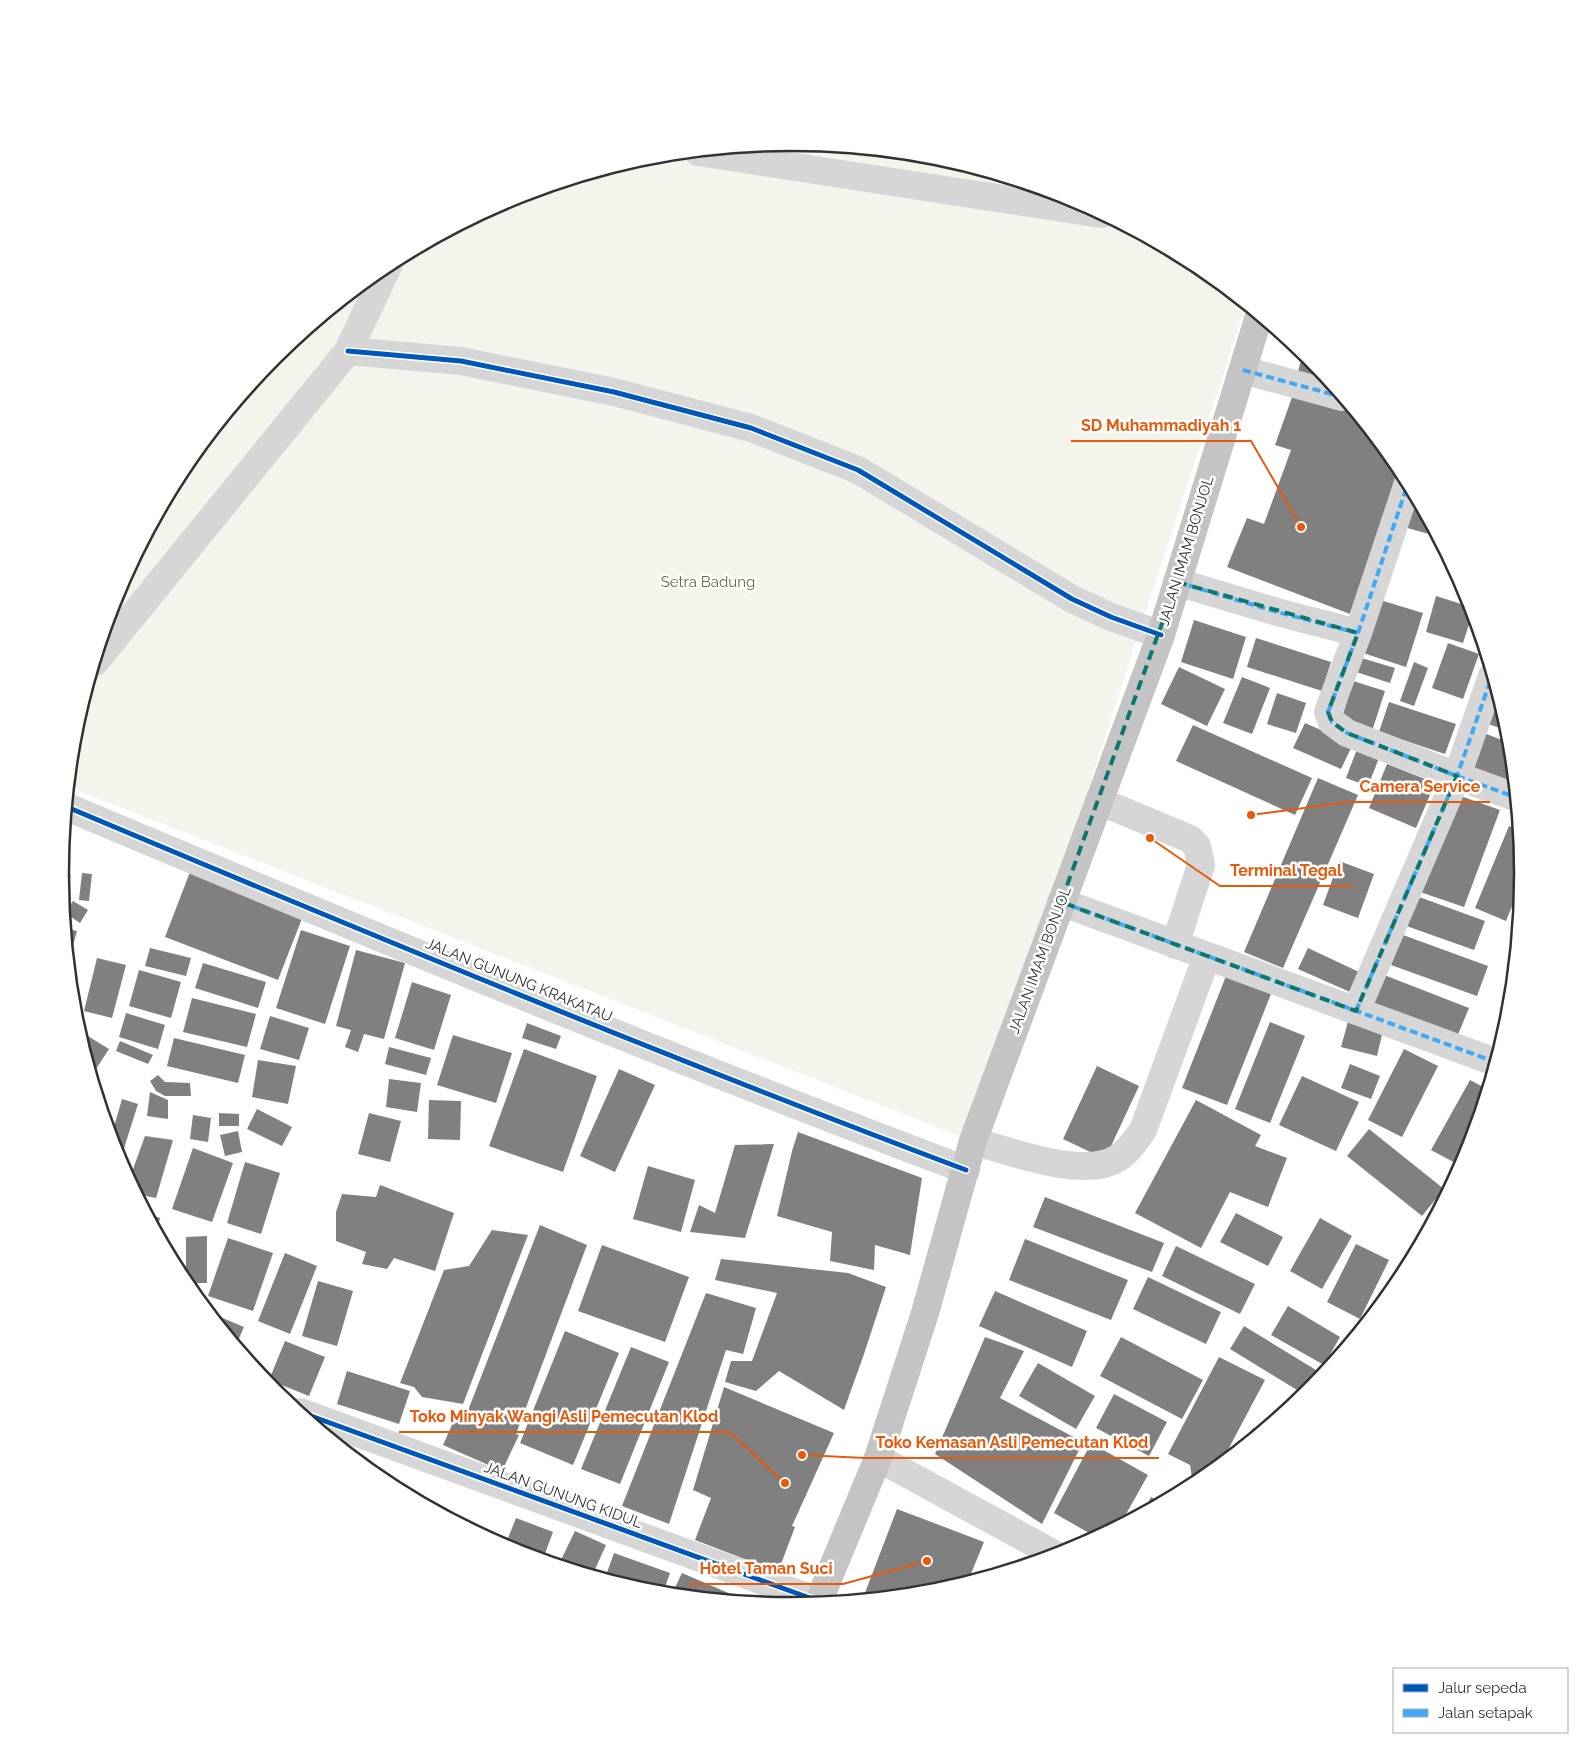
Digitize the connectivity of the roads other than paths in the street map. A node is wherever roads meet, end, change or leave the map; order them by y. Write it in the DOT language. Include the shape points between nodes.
graph roads {
  1 [pos="719,155"];
  2 [pos="1077,210"];
  3 [pos="382,279"];
  4 [pos="1257,322"];
  5 [pos="348,351"];
  6 [pos="1243,370"];
  7 [pos="1333,394"];
  8 [pos="1405,493"];
  9 [pos="1177,582"];
  10 [pos="1358,633"];
  11 [pos="1160,635"];
  12 [pos="104,650"];
  13 [pos="1489,684"];
  14 [pos="1457,776"];
  15 [pos="1510,795"];
  16 [pos="1099,801"];
  17 [pos="72,809"];
  18 [pos="1062,902"];
  19 [pos="1175,944"];
  20 [pos="1207,956"];
  21 [pos="1356,1011"];
  22 [pos="1490,1060"];
  23 [pos="973,1142"];
  24 [pos="966,1170"];
  25 [pos="316,1418"];
  26 [pos="878,1458"];
  27 [pos="1046,1550"];
  28 [pos="821,1596"];
  29 [pos="803,1597"];
  1 -- 2 [label="street"];
  3 -- 5 [label="street"];
  4 -- 6 [label="highway, JALAN IMAM BONJOL"];
  5 -- 11 [label="street" via="461,361 614,392 750,428 858,470 1072,599"];
  5 -- 12 [label="street"];
  6 -- 7 [label="street"];
  6 -- 9 [label="highway, JALAN IMAM BONJOL"];
  8 -- 10 [label="street"];
  9 -- 10 [label="street"];
  9 -- 11 [label="highway, JALAN IMAM BONJOL"];
  10 -- 14 [label="street" via="1328,712 1332,722 1348,733"];
  11 -- 16 [label="highway, JALAN IMAM BONJOL"];
  13 -- 14 [label="street"];
  14 -- 15 [label="street"];
  14 -- 21 [label="street"];
  16 -- 18 [label="highway, JALAN IMAM BONJOL"];
  16 -- 19 [label="street" via="1190,839 1196,846 1201,865"];
  17 -- 24 [label="street, JALAN GUNUNG KRAKATAU" via="358,929"];
  18 -- 19 [label="street"];
  18 -- 23 [label="highway, JALAN IMAM BONJOL"];
  19 -- 20 [label="street"];
  20 -- 21 [label="street"];
  20 -- 23 [label="street" via="1143,1130 1134,1144 1116,1159 1092,1166 1056,1164"];
  21 -- 22 [label="street"];
  23 -- 24 [label="highway, JALAN IMAM BONJOL"];
  24 -- 26 [label="highway, JALAN IMAM BONJOL" via="925,1313"];
  25 -- 29 [label="street, JALAN GUNUNG KIDUL"];
  26 -- 27 [label="street"];
  26 -- 28 [label="highway, JALAN IMAM BONJOL"];
}
